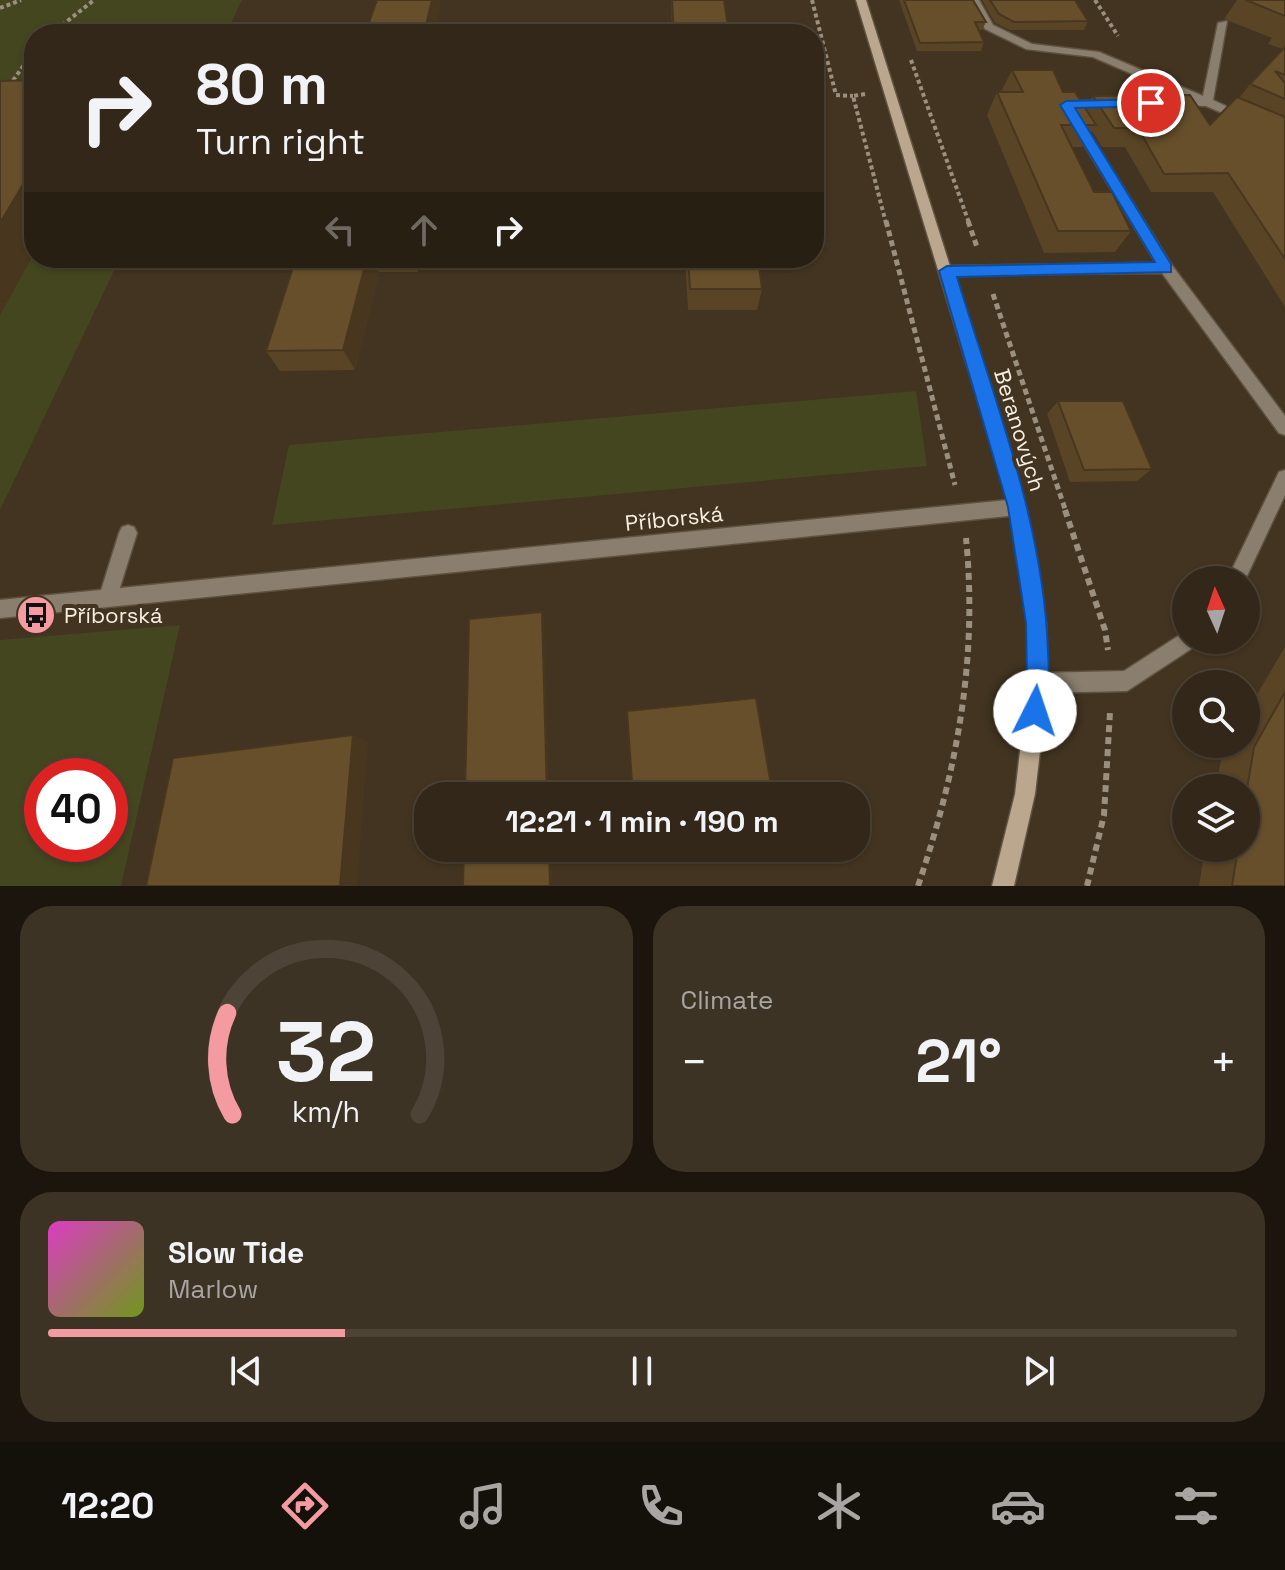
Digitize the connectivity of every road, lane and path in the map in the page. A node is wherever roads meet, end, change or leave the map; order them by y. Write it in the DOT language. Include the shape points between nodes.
graph roads {
  1 [pos="21,0"];
  2 [pos="94,0"];
  3 [pos="812,0"];
  4 [pos="861,0"];
  5 [pos="974,0"];
  6 [pos="0,8"];
  7 [pos="1223,23"];
  8 [pos="64,24"];
  9 [pos="818,24"];
  10 [pos="824,48"];
  11 [pos="24,65"];
  12 [pos="0,85"];
  13 [pos="890,89"];
  14 [pos="853,96"];
  15 [pos="1207,102"];
  16 [pos="1160,103"];
  17 [pos="1113,104"];
  18 [pos="1259,124"];
  19 [pos="1166,268"];
  20 [pos="947,271"];
  21 [pos="1285,428"];
  22 [pos="1285,477"];
  23 [pos="1018,507"];
  24 [pos="962,513"];
  25 [pos="128,533"];
  26 [pos="1243,566"];
  27 [pos="108,597"];
  28 [pos="0,609"];
  29 [pos="1172,650"];
  30 [pos="1038,683"];
  31 [pos="918,886"];
  32 [pos="1003,886"];
  1 -- 6 [label="path"];
  2 -- 8 [label="path"];
  3 -- 9 [label="path"];
  4 -- 13 [label="street, Beranových"];
  5 -- 15 [label="street" via="989,27 1030,47 1095,54"];
  7 -- 15 [label="street"];
  10 -- 14 [label="path" via="836,95"];
  11 -- 12 [label="path" via="7,88"];
  13 -- 14 [label="path"];
  13 -- 20 [label="street, Beranových"];
  14 -- 24 [label="path"];
  15 -- 16 [label="street"];
  15 -- 18 [label="street"];
  17 -- 19 [label="street" via="1066,105"];
  19 -- 20 [label="street"];
  19 -- 21 [label="street"];
  20 -- 23 [label="street, Beranových"];
  22 -- 26 [label="street"];
  23 -- 24 [label="street, Příborská"];
  23 -- 30 [label="street, Beranových" via="1037,623"];
  24 -- 27 [label="street, Příborská"];
  24 -- 31 [label="path" via="973,590 968,672 952,776"];
  25 -- 27 [label="street"];
  27 -- 28 [label="street, Příborská"];
  29 -- 30 [label="street" via="1127,681"];
  30 -- 32 [label="street, Beranových" via="1025,794"];
}
